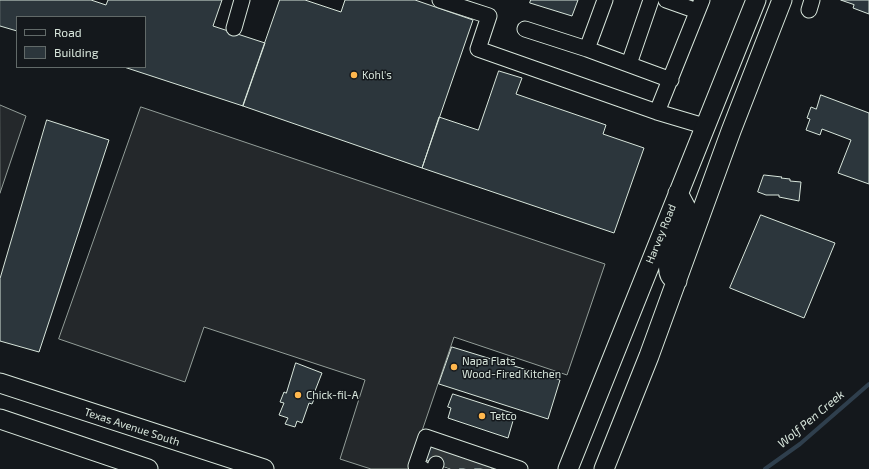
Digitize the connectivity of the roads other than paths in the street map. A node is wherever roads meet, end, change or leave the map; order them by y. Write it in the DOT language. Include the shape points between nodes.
graph roads {
  1 [pos="242,0"];
  2 [pos="440,0"];
  3 [pos="605,0"];
  4 [pos="651,0"];
  5 [pos="666,0"];
  6 [pos="756,0"];
  7 [pos="782,0"];
  8 [pos="700,6"];
  9 [pos="234,28"];
  10 [pos="525,29"];
  11 [pos="587,50"];
  12 [pos="629,64"];
  13 [pos="671,80"];
  14 [pos="657,112"];
  15 [pos="704,126"];
  16 [pos="678,193"];
  17 [pos="677,281"];
  18 [pos="0,384"];
  19 [pos="0,419"];
  20 [pos="493,463"];
  21 [pos="431,467"];
  22 [pos="148,469"];
  23 [pos="264,469"];
  24 [pos="520,469"];
  25 [pos="568,469"];
  26 [pos="604,469"];
  1 -- 9 [label="lane"];
  2 -- 14 [label="lane" via="489,16 478,49"];
  3 -- 11 [label="lane"];
  4 -- 12 [label="lane"];
  5 -- 8 [label="lane"];
  6 -- 15 [label="main road, Harvey Road"];
  7 -- 17 [label="main road" via="728,138"];
  8 -- 13 [label="lane"];
  10 -- 11 [label="lane"];
  11 -- 12 [label="lane"];
  12 -- 13 [label="lane"];
  13 -- 14 [label="lane"];
  14 -- 15 [label="lane"];
  15 -- 16 [label="main road, Harvey Road"];
  16 -- 17 [label="main road" via="688,212 669,258 670,275"];
  16 -- 25 [label="main road, Harvey Road"];
  17 -- 26 [label="main road"];
  18 -- 23 [label="main road, Texas Avenue South"];
  19 -- 22 [label="main road"];
  20 -- 21 [label="lane" via="442,446 426,436 416,466"];
  20 -- 24 [label="lane"];
}
